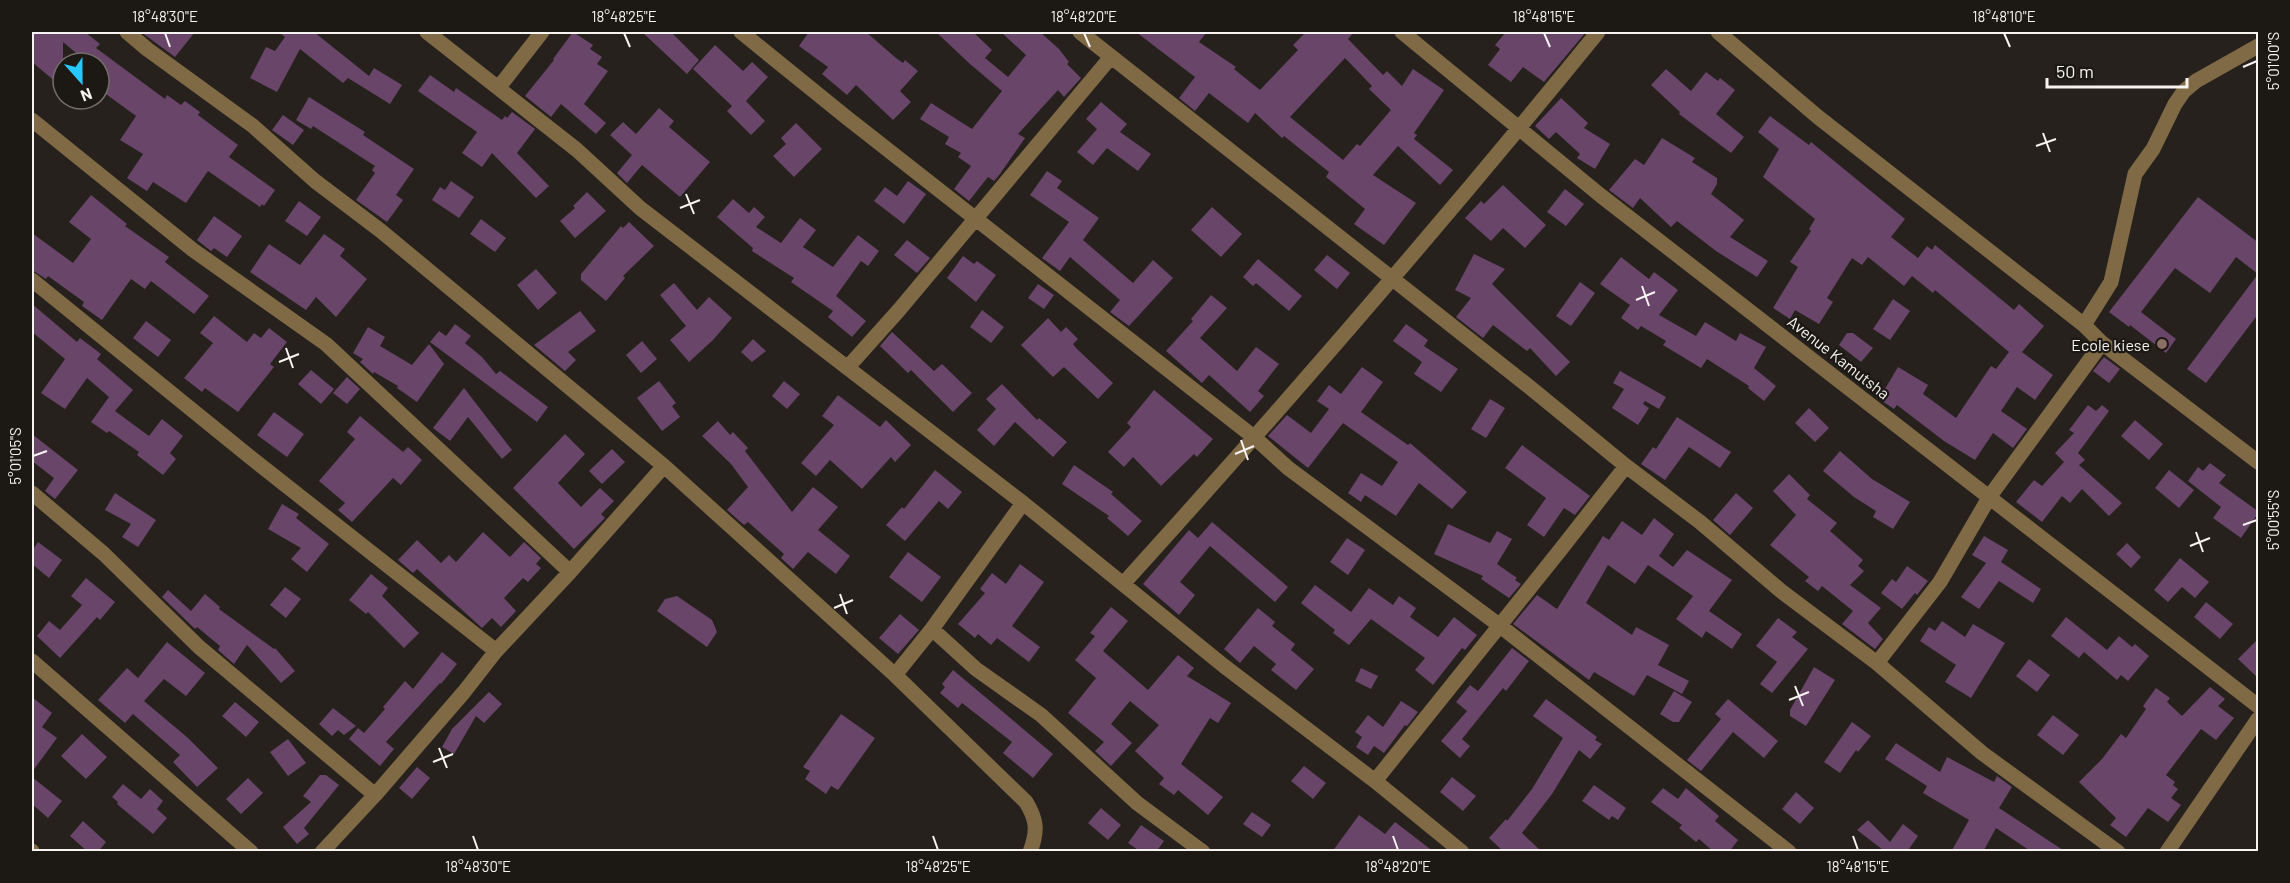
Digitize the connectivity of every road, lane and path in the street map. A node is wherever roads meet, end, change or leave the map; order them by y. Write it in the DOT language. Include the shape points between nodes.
graph roads {
  1 [pos="127,32"];
  2 [pos="427,32"];
  3 [pos="542,32"];
  4 [pos="741,32"];
  5 [pos="1080,32"];
  6 [pos="1402,32"];
  7 [pos="1598,32"];
  8 [pos="1718,32"];
  9 [pos="2259,46"];
  10 [pos="1111,57"];
  11 [pos="499,87"];
  12 [pos="32,120"];
  13 [pos="1520,129"];
  14 [pos="975,218"];
  15 [pos="1393,279"];
  16 [pos="32,280"];
  17 [pos="2084,325"];
  18 [pos="2102,343"];
  19 [pos="848,367"];
  20 [pos="1255,438"];
  21 [pos="2259,462"];
  22 [pos="1626,465"];
  23 [pos="664,466"];
  24 [pos="32,493"];
  25 [pos="1990,496"];
  26 [pos="1023,503"];
  27 [pos="570,572"];
  28 [pos="1123,584"];
  29 [pos="1499,625"];
  30 [pos="932,629"];
  31 [pos="496,651"];
  32 [pos="32,661"];
  33 [pos="1876,663"];
  34 [pos="895,675"];
  35 [pos="2259,706"];
  36 [pos="2259,719"];
  37 [pos="1375,781"];
  38 [pos="375,795"];
  39 [pos="251,852"];
  40 [pos="322,852"];
  41 [pos="1030,852"];
  42 [pos="1203,852"];
  43 [pos="1462,852"];
  44 [pos="1789,852"];
  45 [pos="2118,852"];
  46 [pos="2167,852"];
  1 -- 23 [label="street" via="253,126"];
  2 -- 11 [label="street"];
  3 -- 11 [label="street"];
  4 -- 14 [label="street"];
  5 -- 10 [label="street"];
  6 -- 13 [label="street, Avenue Kamutsha"];
  7 -- 13 [label="street"];
  8 -- 17 [label="street" via="1818,117"];
  9 -- 17 [label="street" via="2196,81 2175,104 2153,149 2135,174 2111,282"];
  10 -- 14 [label="street"];
  10 -- 15 [label="street"];
  11 -- 19 [label="street" via="640,208"];
  12 -- 27 [label="street" via="193,250 326,344"];
  13 -- 15 [label="street"];
  13 -- 25 [label="street, Avenue Kamutsha"];
  14 -- 19 [label="street"];
  14 -- 20 [label="street"];
  15 -- 20 [label="street"];
  15 -- 22 [label="street"];
  16 -- 31 [label="street"];
  17 -- 18 [label="street"];
  18 -- 21 [label="street"];
  18 -- 25 [label="street"];
  19 -- 26 [label="street"];
  20 -- 28 [label="street"];
  20 -- 29 [label="street" via="1288,468"];
  22 -- 29 [label="street"];
  22 -- 33 [label="street"];
  23 -- 27 [label="street"];
  23 -- 34 [label="street"];
  24 -- 38 [label="street" via="104,554 199,647"];
  25 -- 33 [label="street" via="1940,582"];
  25 -- 35 [label="street, Avenue Kamutsha"];
  26 -- 28 [label="street"];
  26 -- 30 [label="street"];
  27 -- 31 [label="street"];
  28 -- 37 [label="street"];
  29 -- 37 [label="street"];
  29 -- 44 [label="street"];
  30 -- 34 [label="street"];
  30 -- 42 [label="street" via="976,669 1041,715 1137,803"];
  31 -- 38 [label="street"];
  32 -- 39 [label="street"];
  33 -- 45 [label="street" via="1982,753"];
  34 -- 41 [label="street" via="1026,802 1036,817"];
  36 -- 46 [label="street"];
  37 -- 43 [label="street"];
  38 -- 40 [label="street"];
}
